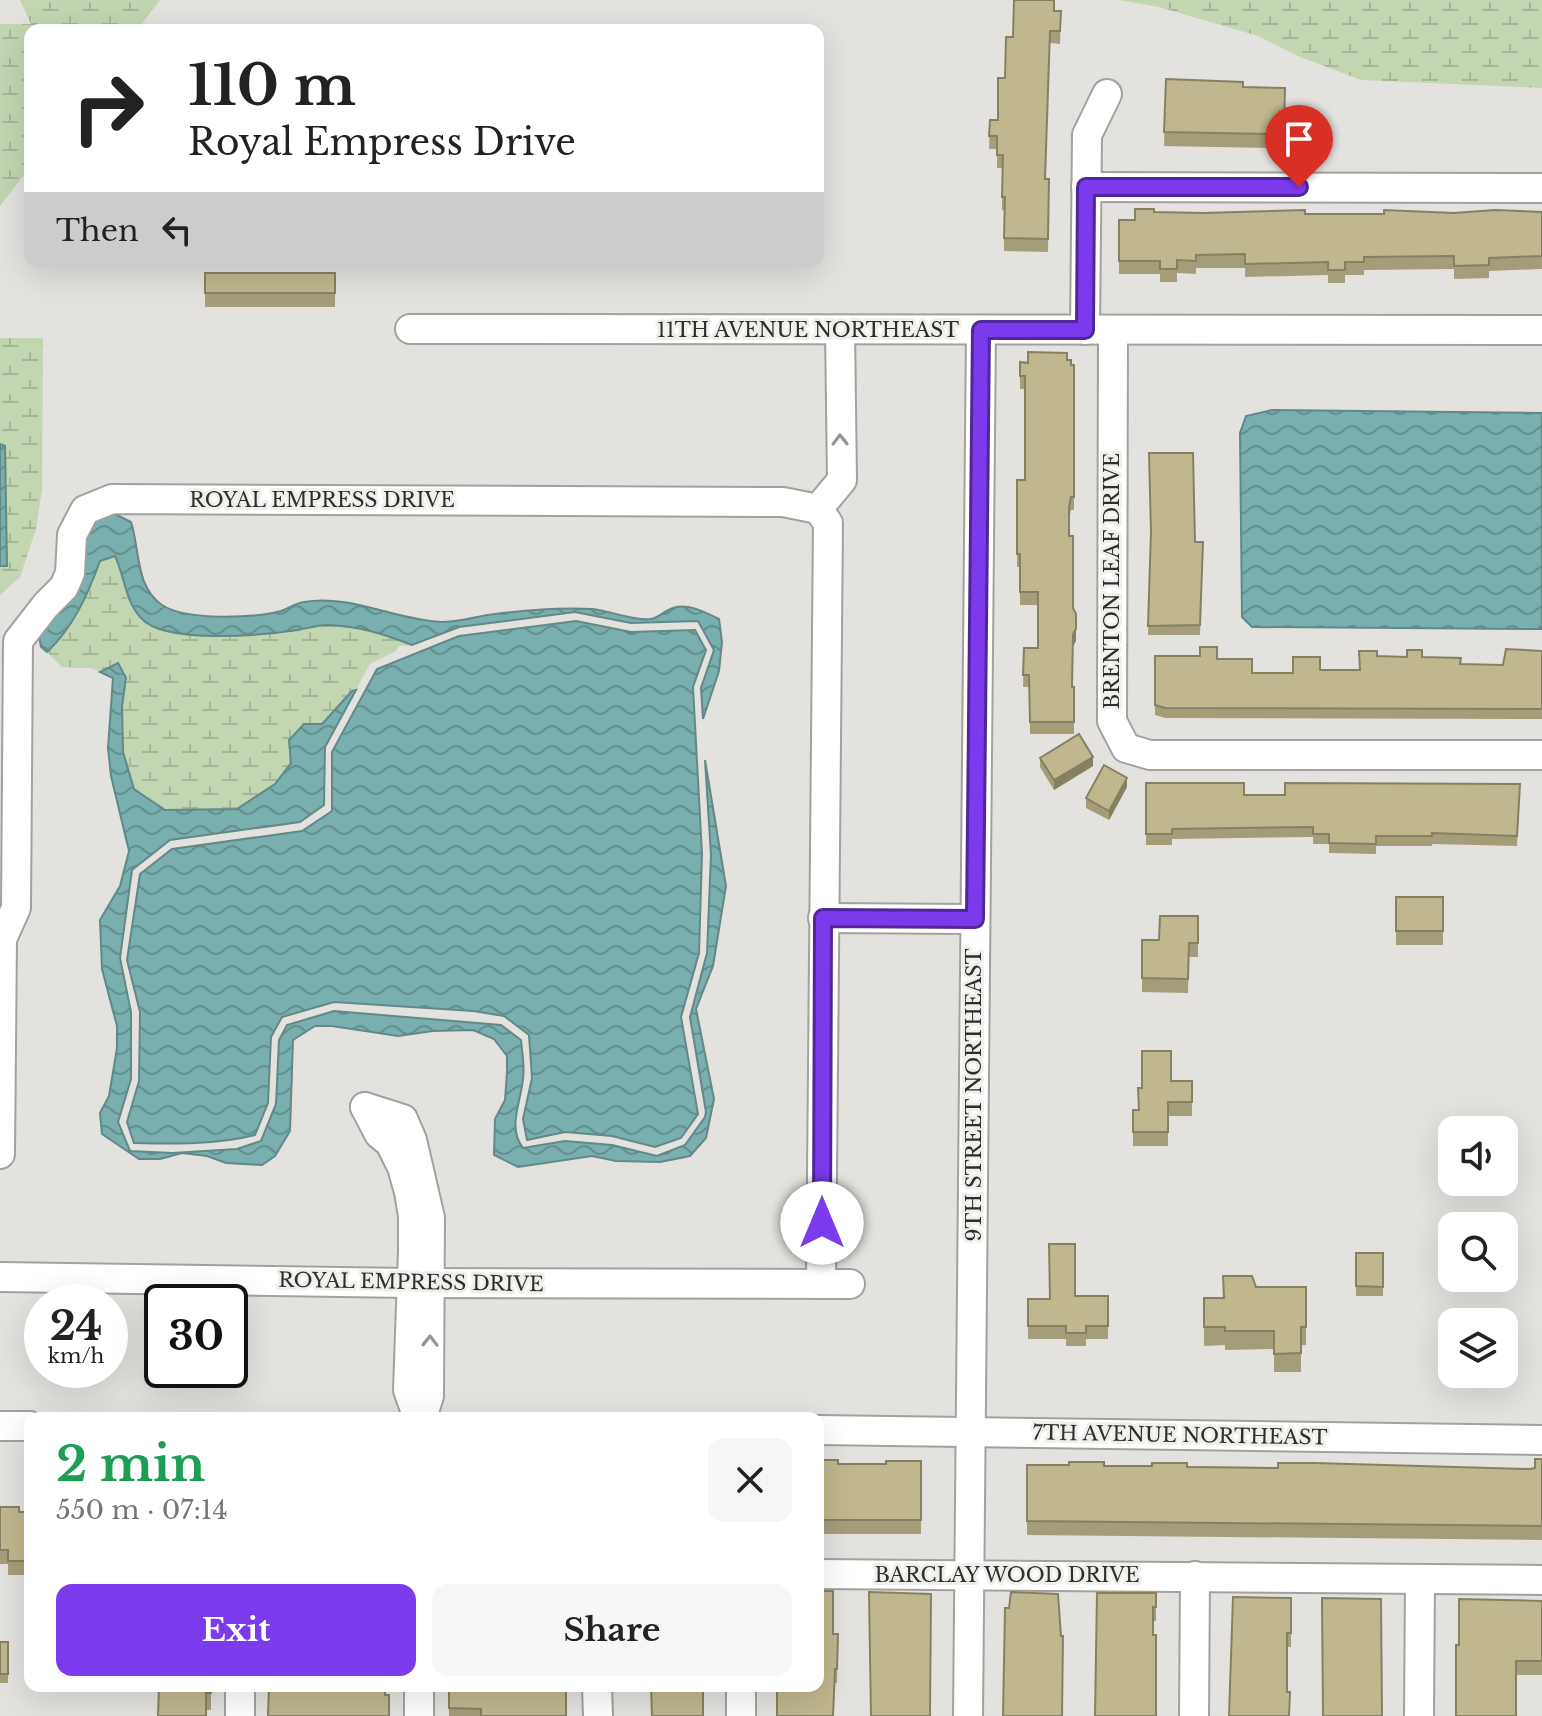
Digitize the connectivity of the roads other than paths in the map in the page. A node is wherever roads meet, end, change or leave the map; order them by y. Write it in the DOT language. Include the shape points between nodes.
graph roads {
  1 [pos="1107,94"];
  2 [pos="1086,187"];
  3 [pos="1542,188"];
  4 [pos="410,329"];
  5 [pos="840,330"];
  6 [pos="981,330"];
  7 [pos="1099,330"];
  8 [pos="1542,330"];
  9 [pos="818,509"];
  10 [pos="1542,755"];
  11 [pos="823,918"];
  12 [pos="975,919"];
  13 [pos="0,1154"];
  14 [pos="0,1277"];
  15 [pos="421,1283"];
  16 [pos="821,1284"];
  17 [pos="850,1284"];
  18 [pos="417,1412"];
  19 [pos="0,1426"];
  20 [pos="24,1426"];
  21 [pos="824,1430"];
  22 [pos="971,1432"];
  23 [pos="1542,1440"];
  24 [pos="970,1573"];
  25 [pos="824,1574"];
  26 [pos="1195,1576"];
  27 [pos="1420,1580"];
  28 [pos="1542,1580"];
  29 [pos="240,1692"];
  30 [pos="419,1692"];
  31 [pos="597,1692"];
  32 [pos="741,1692"];
  33 [pos="240,1716"];
  34 [pos="419,1716"];
  35 [pos="598,1716"];
  36 [pos="741,1716"];
  37 [pos="968,1716"];
  38 [pos="1194,1716"];
  39 [pos="1419,1716"];
  1 -- 2 [label="street, BRENTON LEAF DRIVE" via="1087,135"];
  2 -- 3 [label="street"];
  2 -- 7 [label="street, BRENTON LEAF DRIVE"];
  4 -- 5 [label="street, 11TH AVENUE NORTHEAST"];
  5 -- 6 [label="street, 11TH AVENUE NORTHEAST"];
  9 -- 5 [label="street, one-way" via="842,480"];
  6 -- 7 [label="street, 11TH AVENUE NORTHEAST"];
  6 -- 12 [label="street, 9TH STREET NORTHEAST"];
  7 -- 8 [label="street, 11TH AVENUE NORTHEAST"];
  7 -- 10 [label="street, BRENTON LEAF DRIVE" via="1112,721 1126,748 1150,755"];
  9 -- 11 [label="street" via="828,523"];
  9 -- 13 [label="street, ROYAL EMPRESS DRIVE" via="783,502 112,499 85,510 72,535 64,587 18,641 16,908 2,939"];
  11 -- 12 [label="street"];
  11 -- 16 [label="street"];
  12 -- 22 [label="street, 9TH STREET NORTHEAST"];
  14 -- 15 [label="street, ROYAL EMPRESS DRIVE"];
  15 -- 15 [label="street" via="430,1218 412,1140 403,1119 365,1107 402,1167"];
  15 -- 16 [label="street, ROYAL EMPRESS DRIVE"];
  15 -- 18 [label="street" via="408,1390"];
  16 -- 17 [label="street, ROYAL EMPRESS DRIVE"];
  19 -- 20 [label="street"];
  21 -- 22 [label="street, 7TH AVENUE NORTHEAST"];
  22 -- 23 [label="street, 7TH AVENUE NORTHEAST"];
  22 -- 24 [label="street, 9TH STREET NORTHEAST"];
  24 -- 25 [label="street, BARCLAY WOOD DRIVE"];
  24 -- 26 [label="street, BARCLAY WOOD DRIVE"];
  24 -- 37 [label="street, 9TH STREET NORTHEAST"];
  26 -- 27 [label="street, BARCLAY WOOD DRIVE"];
  26 -- 38 [label="street"];
  27 -- 28 [label="street, BARCLAY WOOD DRIVE"];
  27 -- 39 [label="street"];
  29 -- 33 [label="street"];
  30 -- 34 [label="street"];
  31 -- 35 [label="street"];
  32 -- 36 [label="street"];
}
